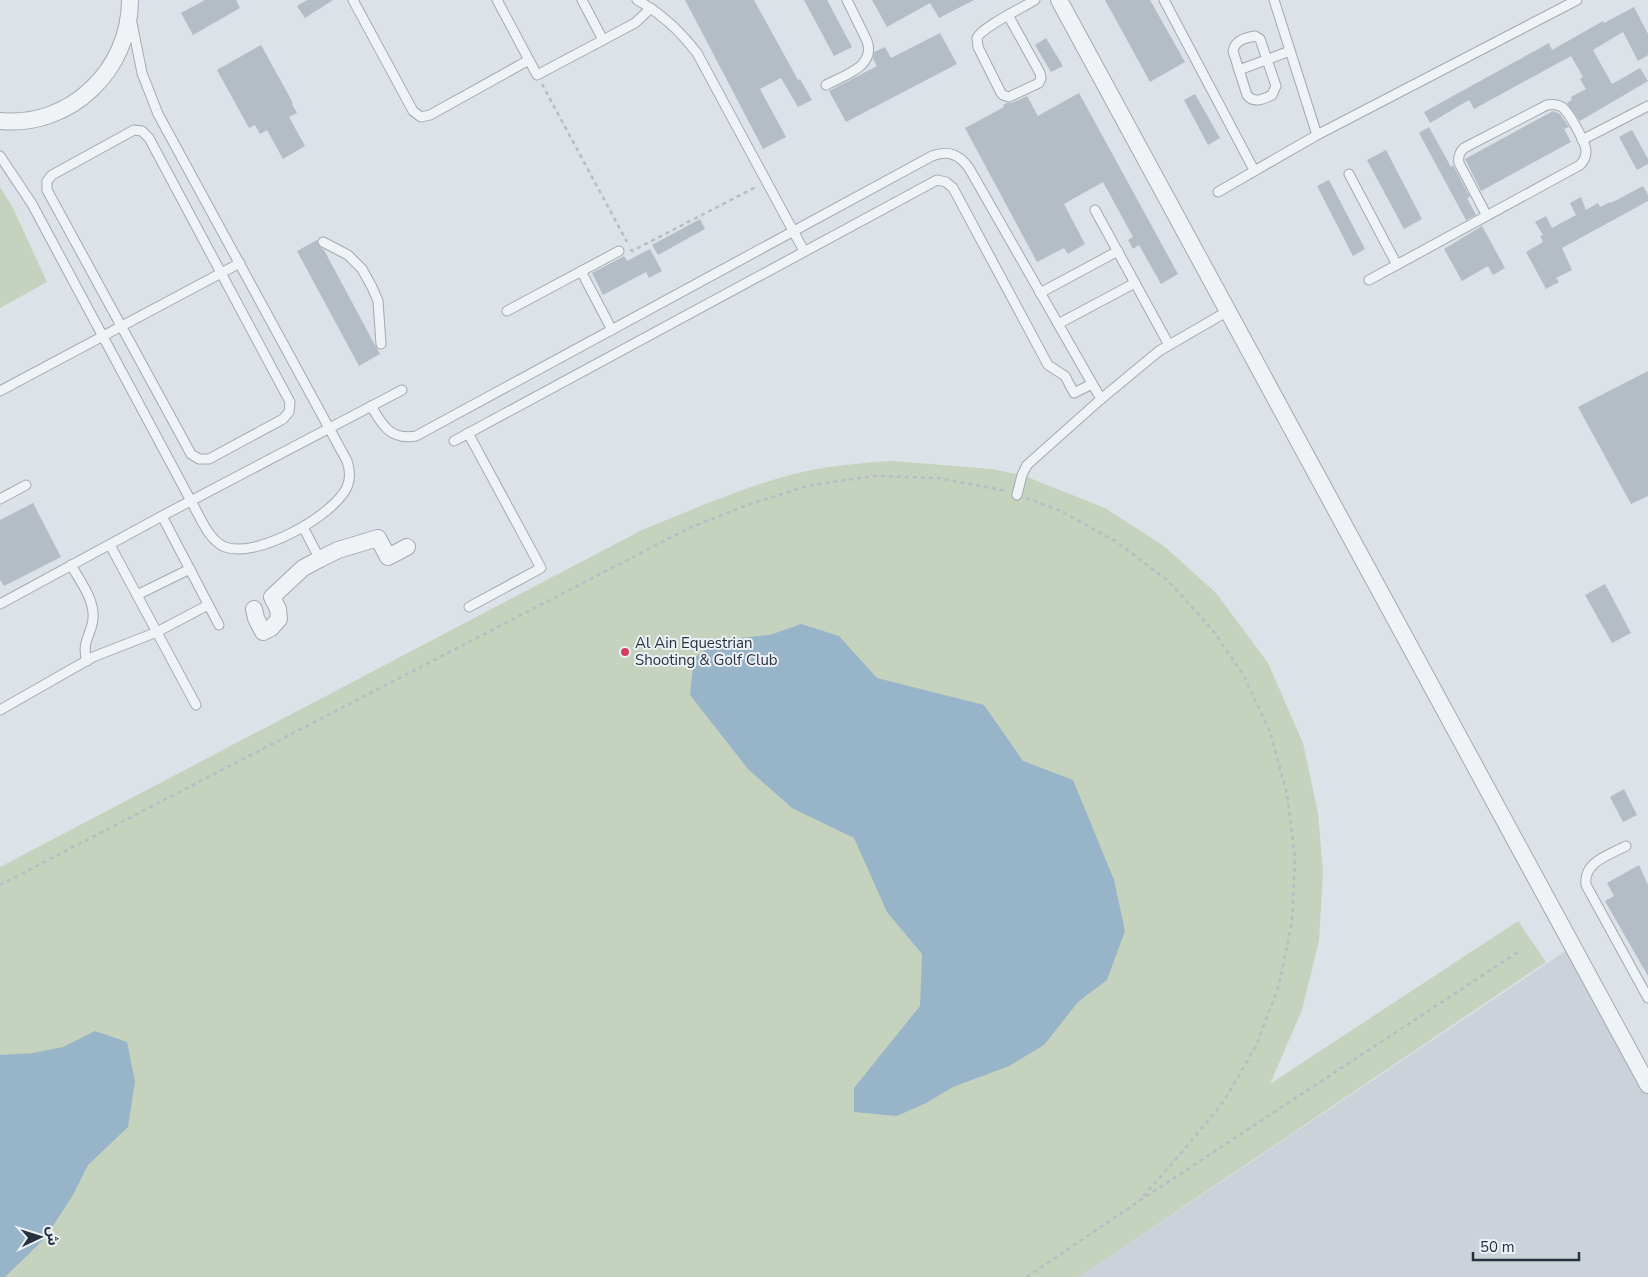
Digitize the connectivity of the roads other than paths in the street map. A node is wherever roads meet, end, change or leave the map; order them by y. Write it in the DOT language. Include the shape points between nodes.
graph roads {
  1 [pos="353,0"];
  2 [pos="497,0"];
  3 [pos="582,0"];
  4 [pos="637,0"];
  5 [pos="847,0"];
  6 [pos="1035,0"];
  7 [pos="1059,0"];
  8 [pos="1164,0"];
  9 [pos="1274,0"];
  10 [pos="1577,0"];
  11 [pos="130,5"];
  12 [pos="650,5"];
  13 [pos="1008,16"];
  14 [pos="603,40"];
  15 [pos="1290,51"];
  16 [pos="529,60"];
  17 [pos="1267,60"];
  18 [pos="1239,70"];
  19 [pos="826,84"];
  20 [pos="1648,106"];
  21 [pos="0,120"];
  22 [pos="1317,135"];
  23 [pos="1582,140"];
  24 [pos="0,156"];
  25 [pos="1254,170"];
  26 [pos="1349,174"];
  27 [pos="1218,192"];
  28 [pos="1095,210"];
  29 [pos="1487,216"];
  30 [pos="793,232"];
  31 [pos="323,242"];
  32 [pos="619,251"];
  33 [pos="804,251"];
  34 [pos="1118,251"];
  35 [pos="240,263"];
  36 [pos="1397,264"];
  37 [pos="581,271"];
  38 [pos="221,273"];
  39 [pos="1369,280"];
  40 [pos="1135,283"];
  41 [pos="1040,293"];
  42 [pos="507,311"];
  43 [pos="1228,311"];
  44 [pos="1058,324"];
  45 [pos="121,326"];
  46 [pos="612,330"];
  47 [pos="103,336"];
  48 [pos="381,344"];
  49 [pos="1170,345"];
  50 [pos="1092,384"];
  51 [pos="402,390"];
  52 [pos="0,391"];
  53 [pos="1101,400"];
  54 [pos="371,406"];
  55 [pos="329,427"];
  56 [pos="468,433"];
  57 [pos="454,440"];
  58 [pos="26,485"];
  59 [pos="1018,495"];
  60 [pos="0,499"];
  61 [pos="191,501"];
  62 [pos="162,516"];
  63 [pos="303,527"];
  64 [pos="110,545"];
  65 [pos="407,547"];
  66 [pos="320,559"];
  67 [pos="71,566"];
  68 [pos="190,569"];
  69 [pos="137,595"];
  70 [pos="0,604"];
  71 [pos="208,605"];
  72 [pos="469,607"];
  73 [pos="254,609"];
  74 [pos="219,625"];
  75 [pos="157,632"];
  76 [pos="87,661"];
  77 [pos="196,705"];
  78 [pos="0,710"];
  79 [pos="1626,846"];
  80 [pos="1648,998"];
  81 [pos="1648,1085"];
  1 -- 16 [label="lane" via="413,111 421,117"];
  2 -- 16 [label="lane"];
  3 -- 14 [label="lane"];
  4 -- 12 [label="lane"];
  5 -- 19 [label="lane" via="869,46 868,56 860,67"];
  6 -- 13 [label="lane"];
  7 -- 43 [label="street"];
  8 -- 25 [label="lane"];
  9 -- 15 [label="lane"];
  10 -- 22 [label="lane"];
  11 -- 21 [label="street" via="125,36 116,60 83,98 61,111 37,119"];
  11 -- 35 [label="lane" via="142,73 153,101"];
  12 -- 14 [label="lane" via="635,23"];
  12 -- 30 [label="lane" via="673,25 697,54"];
  13 -- 13 [label="lane" via="982,31 977,43 1001,93 1009,97 1039,83 1042,78"];
  14 -- 16 [label="lane" via="537,75"];
  15 -- 17 [label="lane"];
  15 -- 22 [label="lane"];
  17 -- 18 [label="lane"];
  17 -- 18 [label="lane" via="1258,37 1238,41 1233,51"];
  17 -- 18 [label="lane" via="1276,86 1270,96 1258,100 1250,98"];
  20 -- 23 [label="lane"];
  22 -- 25 [label="lane"];
  23 -- 29 [label="lane" via="1586,153 1580,165"];
  23 -- 29 [label="lane" via="1566,110 1552,104 1464,148 1459,154 1459,163"];
  24 -- 47 [label="lane" via="32,204"];
  25 -- 27 [label="lane"];
  26 -- 36 [label="lane"];
  28 -- 34 [label="lane"];
  29 -- 36 [label="lane"];
  30 -- 33 [label="lane"];
  30 -- 41 [label="lane" via="932,156 949,153 964,161 969,168"];
  30 -- 46 [label="lane"];
  31 -- 48 [label="lane" via="348,255 362,269 378,301"];
  32 -- 37 [label="lane"];
  33 -- 50 [label="lane" via="937,180 946,182 953,188 1048,365 1065,376 1074,393"];
  33 -- 56 [label="lane"];
  34 -- 40 [label="lane"];
  34 -- 41 [label="lane"];
  35 -- 38 [label="lane"];
  35 -- 55 [label="lane"];
  36 -- 39 [label="lane"];
  37 -- 42 [label="lane"];
  37 -- 46 [label="lane"];
  38 -- 45 [label="lane"];
  38 -- 45 [label="lane" via="290,402 290,408 286,416 208,459 191,454"];
  38 -- 45 [label="lane" via="146,133 138,130 129,132 52,175 46,185"];
  40 -- 44 [label="lane"];
  40 -- 49 [label="lane"];
  41 -- 44 [label="lane"];
  43 -- 49 [label="lane"];
  43 -- 81 [label="street"];
  44 -- 50 [label="lane"];
  45 -- 47 [label="lane"];
  46 -- 54 [label="lane" via="416,436 401,436 387,430"];
  47 -- 52 [label="lane"];
  47 -- 61 [label="lane"];
  49 -- 53 [label="lane"];
  50 -- 53 [label="lane"];
  51 -- 54 [label="lane"];
  53 -- 59 [label="lane" via="1028,466 1022,475"];
  54 -- 55 [label="lane"];
  55 -- 61 [label="lane"];
  55 -- 63 [label="lane" via="347,461 349,480 332,504"];
  56 -- 57 [label="lane"];
  56 -- 72 [label="lane" via="541,568"];
  58 -- 60 [label="lane"];
  61 -- 62 [label="lane"];
  61 -- 63 [label="lane" via="216,542 230,548 246,548 277,540"];
  62 -- 64 [label="lane"];
  62 -- 68 [label="lane"];
  63 -- 66 [label="lane"];
  64 -- 67 [label="lane"];
  64 -- 69 [label="lane"];
  65 -- 66 [label="street" via="388,556 378,538"];
  66 -- 73 [label="street" via="303,568 272,597 279,618 271,628 263,632"];
  67 -- 70 [label="lane"];
  67 -- 76 [label="lane" via="93,608 92,625 84,646"];
  68 -- 69 [label="lane"];
  68 -- 71 [label="lane"];
  69 -- 75 [label="lane"];
  71 -- 74 [label="lane"];
  71 -- 75 [label="lane"];
  75 -- 76 [label="lane"];
  75 -- 77 [label="lane"];
  76 -- 78 [label="lane"];
  79 -- 80 [label="lane" via="1592,864 1586,872 1586,885"];
}
